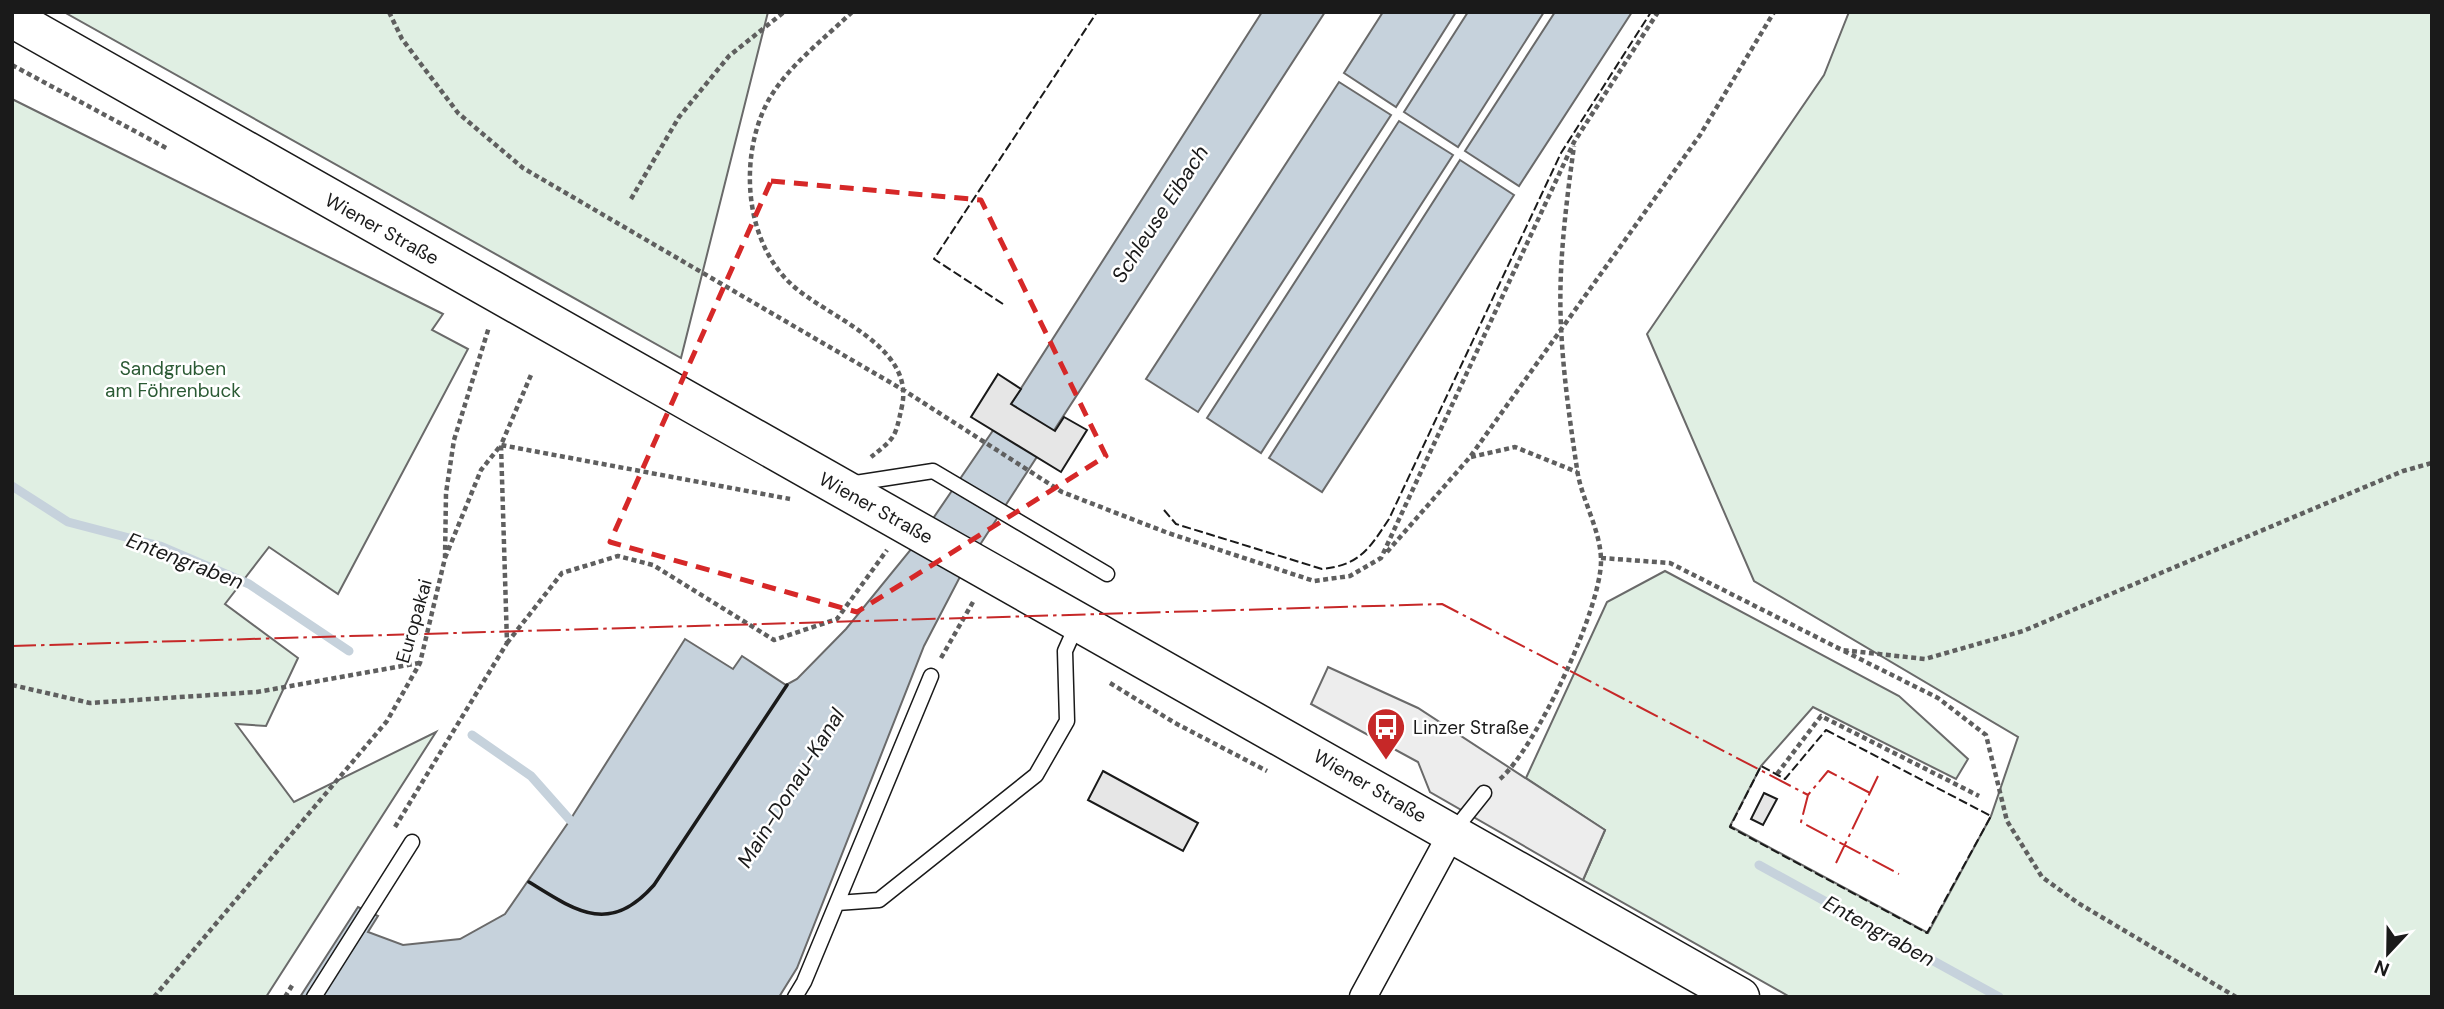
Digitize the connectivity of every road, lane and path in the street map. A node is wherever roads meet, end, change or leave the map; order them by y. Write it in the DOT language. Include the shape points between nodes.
graph roads {
  1 [pos="389,12"];
  2 [pos="784,12"];
  3 [pos="852,12"];
  4 [pos="1658,12"];
  5 [pos="1774,12"];
  6 [pos="12,18"];
  7 [pos="1574,142"];
  8 [pos="631,199"];
  9 [pos="502,296"];
  10 [pos="1561,326"];
  11 [pos="531,375"];
  12 [pos="905,391"];
  13 [pos="501,445"];
  14 [pos="1470,457"];
  15 [pos="2432,463"];
  16 [pos="1577,472"];
  17 [pos="837,485"];
  18 [pos="896,532"];
  19 [pos="445,558"];
  20 [pos="1381,558"];
  21 [pos="1601,558"];
  22 [pos="1107,574"];
  23 [pos="985,582"];
  24 [pos="1078,621"];
  25 [pos="507,643"];
  26 [pos="1842,650"];
  27 [pos="420,663"];
  28 [pos="931,676"];
  29 [pos="12,685"];
  30 [pos="1777,774"];
  31 [pos="1484,793"];
  32 [pos="1979,796"];
  33 [pos="1452,833"];
  34 [pos="388,837"];
  35 [pos="412,842"];
  36 [pos="837,903"];
  37 [pos="300,974"];
  38 [pos="154,997"];
  39 [pos="285,997"];
  40 [pos="314,997"];
  41 [pos="795,997"];
  42 [pos="1363,997"];
  43 [pos="1740,997"];
  44 [pos="2236,997"];
  1 -- 12 [label="path" via="402,39 458,113 523,168"];
  2 -- 8 [label="path" via="729,56 679,117"];
  3 -- 12 [label="path" via="782,80 765,106 750,159 751,206 765,247 790,284 877,344 895,367"];
  4 -- 7 [label="path"];
  5 -- 10 [label="path" via="1700,135"];
  6 -- 9 [label="main road, Wiener Straße"];
  7 -- 10 [label="path" via="1565,209"];
  7 -- 20 [label="path"];
  9 -- 17 [label="main road, Wiener Straße"];
  9 -- 19 [label="path, Europakai" via="454,440 446,493"];
  10 -- 14 [label="path"];
  10 -- 16 [label="path"];
  11 -- 13 [label="path"];
  12 -- 17 [label="path" via="895,437"];
  12 -- 20 [label="path" via="1062,492 1168,533 1314,581 1350,576"];
  13 -- 17 [label="path" via="813,502"];
  13 -- 19 [label="path" via="481,470"];
  13 -- 25 [label="path"];
  14 -- 16 [label="path" via="1515,447"];
  14 -- 20 [label="path"];
  15 -- 26 [label="path" via="2403,471 2023,631 1924,659"];
  16 -- 21 [label="path"];
  17 -- 18 [label="main road, Wiener Straße"];
  17 -- 22 [label="lane" via="933,471"];
  18 -- 23 [label="main road, Wiener Straße"];
  18 -- 25 [label="path" via="837,619 774,640 653,565 618,556 562,573"];
  19 -- 27 [label="path, Europakai"];
  21 -- 26 [label="path" via="1670,563"];
  21 -- 31 [label="path" via="1598,592 1567,668 1515,766"];
  23 -- 24 [label="main road, Wiener Straße"];
  23 -- 28 [label="path"];
  24 -- 33 [label="main road, Wiener Straße"];
  24 -- 36 [label="lane" via="1065,650 1067,721 1036,775 878,900"];
  25 -- 34 [label="path"];
  26 -- 44 [label="path" via="1938,698 1986,735 2007,821 2042,877"];
  27 -- 29 [label="path" via="257,692 90,703"];
  27 -- 38 [label="path, Europakai" via="387,721"];
  28 -- 36 [label="lane"];
  30 -- 32 [label="path" via="1821,716"];
  31 -- 33 [label="lane"];
  33 -- 42 [label="street"];
  33 -- 43 [label="main road, Wiener Straße"];
  35 -- 40 [label="lane"];
  36 -- 41 [label="lane"];
  37 -- 39 [label="path"];
}
